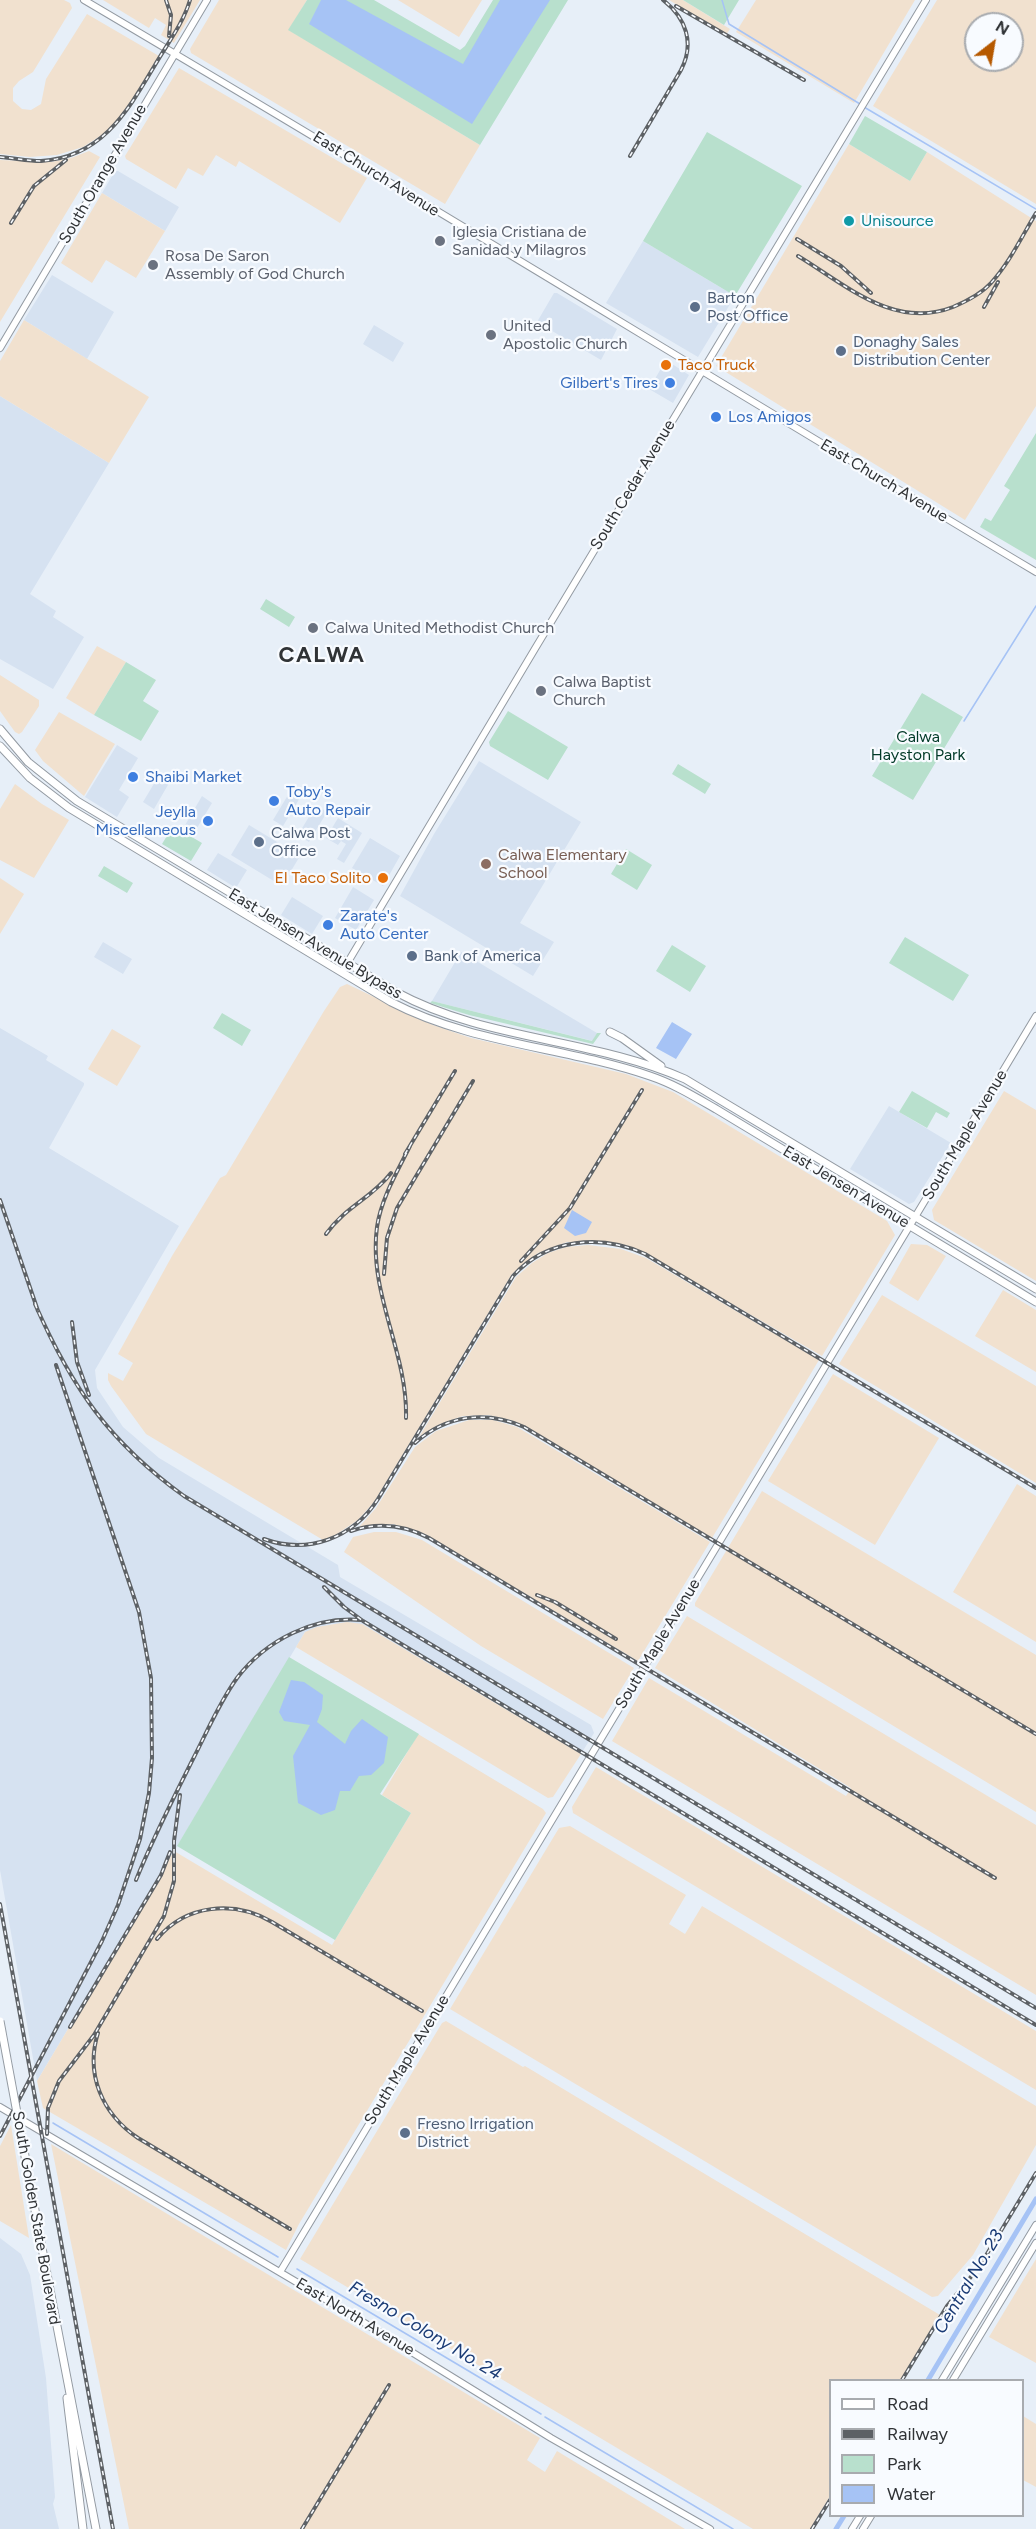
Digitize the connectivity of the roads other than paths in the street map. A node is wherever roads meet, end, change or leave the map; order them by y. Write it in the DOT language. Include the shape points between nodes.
graph roads {
  1 [pos="84,0"];
  2 [pos="207,0"];
  3 [pos="926,0"];
  4 [pos="174,53"];
  5 [pos="0,348"];
  6 [pos="703,370"];
  7 [pos="1036,572"];
  8 [pos="0,729"];
  9 [pos="0,746"];
  10 [pos="347,963"];
  11 [pos="342,972"];
  12 [pos="1036,1016"];
  13 [pos="610,1032"];
  14 [pos="673,1074"];
  15 [pos="653,1077"];
  16 [pos="916,1216"];
  17 [pos="910,1226"];
  18 [pos="1036,1288"];
  19 [pos="1036,1302"];
  20 [pos="0,2021"];
  21 [pos="0,2107"];
  22 [pos="1036,2225"];
  23 [pos="1036,2243"];
  24 [pos="280,2272"];
  25 [pos="973,2328"];
  26 [pos="981,2333"];
  27 [pos="943,2379"];
  28 [pos="954,2379"];
  29 [pos="66,2380"];
  30 [pos="83,2529"];
  31 [pos="96,2529"];
  32 [pos="710,2529"];
  1 -- 4 [label="main road, East Church Avenue"];
  2 -- 4 [label="main road, South Orange Avenue"];
  3 -- 6 [label="main road, South Cedar Avenue"];
  4 -- 5 [label="main road, South Orange Avenue"];
  4 -- 6 [label="main road, East Church Avenue"];
  6 -- 7 [label="main road, East Church Avenue"];
  6 -- 10 [label="main road, South Cedar Avenue"];
  8 -- 10 [label="main road, East Jensen Avenue Bypass" via="20,754 65,793"];
  9 -- 11 [label="main road, East Jensen Avenue Bypass" via="30,778 69,808"];
  10 -- 11 [label="main road, South Cedar Avenue"];
  10 -- 14 [label="main road, East Jensen Avenue Bypass" via="442,1014 632,1059"];
  11 -- 15 [label="main road, East Jensen Avenue Bypass" via="408,1011 449,1028"];
  12 -- 16 [label="main road, South Maple Avenue"];
  13 -- 14 [label="main road"];
  14 -- 16 [label="main road, East Jensen Avenue"];
  15 -- 17 [label="main road, East Jensen Avenue" via="693,1096"];
  16 -- 17 [label="main road, South Maple Avenue"];
  16 -- 18 [label="main road, East Jensen Avenue"];
  17 -- 19 [label="main road, East Jensen Avenue"];
  17 -- 24 [label="main road, South Maple Avenue"];
  20 -- 29 [label="main road, South Golden State Boulevard, bridge"];
  21 -- 24 [label="main road, East North Avenue"];
  22 -- 25 [label="main road"];
  23 -- 26 [label="main road"];
  24 -- 32 [label="main road, East North Avenue" via="561,2444"];
  25 -- 26 [label="main road"];
  25 -- 27 [label="main road"];
  26 -- 28 [label="main road"];
  29 -- 30 [label="main road, South Golden State Boulevard"];
  29 -- 31 [label="main road, South Golden State Boulevard"];
}
